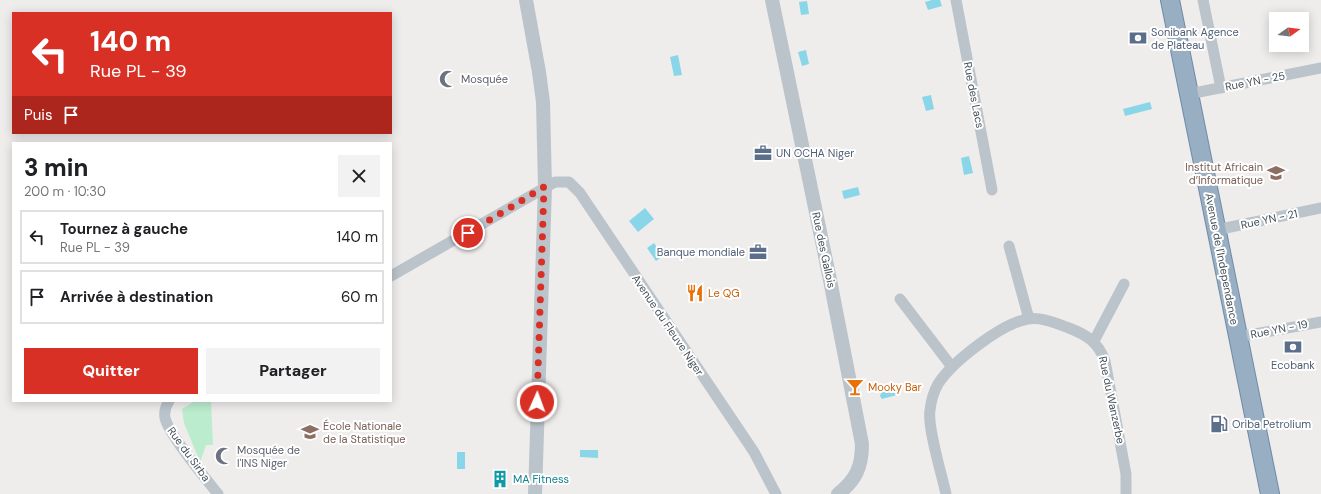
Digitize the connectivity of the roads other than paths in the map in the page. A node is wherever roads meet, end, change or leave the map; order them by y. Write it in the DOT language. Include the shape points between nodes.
graph roads {
  1 [pos="526,0"];
  2 [pos="772,0"];
  3 [pos="956,0"];
  4 [pos="1170,0"];
  5 [pos="1203,0"];
  6 [pos="1321,68"];
  7 [pos="1221,88"];
  8 [pos="1189,94"];
  9 [pos="544,187"];
  10 [pos="992,190"];
  11 [pos="1321,208"];
  12 [pos="1216,230"];
  13 [pos="1009,246"];
  14 [pos="392,275"];
  15 [pos="1124,284"];
  16 [pos="900,299"];
  17 [pos="1029,319"];
  18 [pos="1321,322"];
  19 [pos="1238,337"];
  20 [pos="1094,341"];
  21 [pos="952,366"];
  22 [pos="169,402"];
  23 [pos="218,494"];
  24 [pos="535,494"];
  25 [pos="776,494"];
  26 [pos="838,494"];
  27 [pos="946,494"];
  28 [pos="1126,494"];
  29 [pos="1270,494"];
  1 -- 9 [label="street" via="543,102"];
  2 -- 26 [label="street, Rue des Gallois" via="862,444 862,461 858,472"];
  3 -- 10 [label="street, Rue des Lacs"];
  4 -- 8 [label="highway, Avenue de l'Independance"];
  5 -- 7 [label="street"];
  6 -- 7 [label="street, Rue YN - 25"];
  7 -- 8 [label="street, Rue YN - 25"];
  8 -- 12 [label="highway, Avenue de l'Independance"];
  9 -- 14 [label="street" via="481,226"];
  9 -- 24 [label="street"];
  9 -- 25 [label="street, Avenue du Fleuve Niger" via="555,182 569,182 580,193 754,452"];
  11 -- 12 [label="street, Rue YN - 21"];
  12 -- 19 [label="highway, Avenue de l'Independance"];
  13 -- 17 [label="street"];
  15 -- 20 [label="street"];
  16 -- 21 [label="street"];
  17 -- 20 [label="street" via="1039,318 1053,322 1086,335"];
  17 -- 21 [label="street" via="1016,321 991,336"];
  18 -- 19 [label="street, Rue YN - 19"];
  19 -- 29 [label="highway, Avenue de l'Independance"];
  20 -- 28 [label="street, Rue du Wanzerbe" via="1105,361 1126,474"];
  21 -- 27 [label="street" via="938,386 930,412"];
  22 -- 23 [label="street, Rue du Sirba" via="165,412 167,423 195,466"];
}
